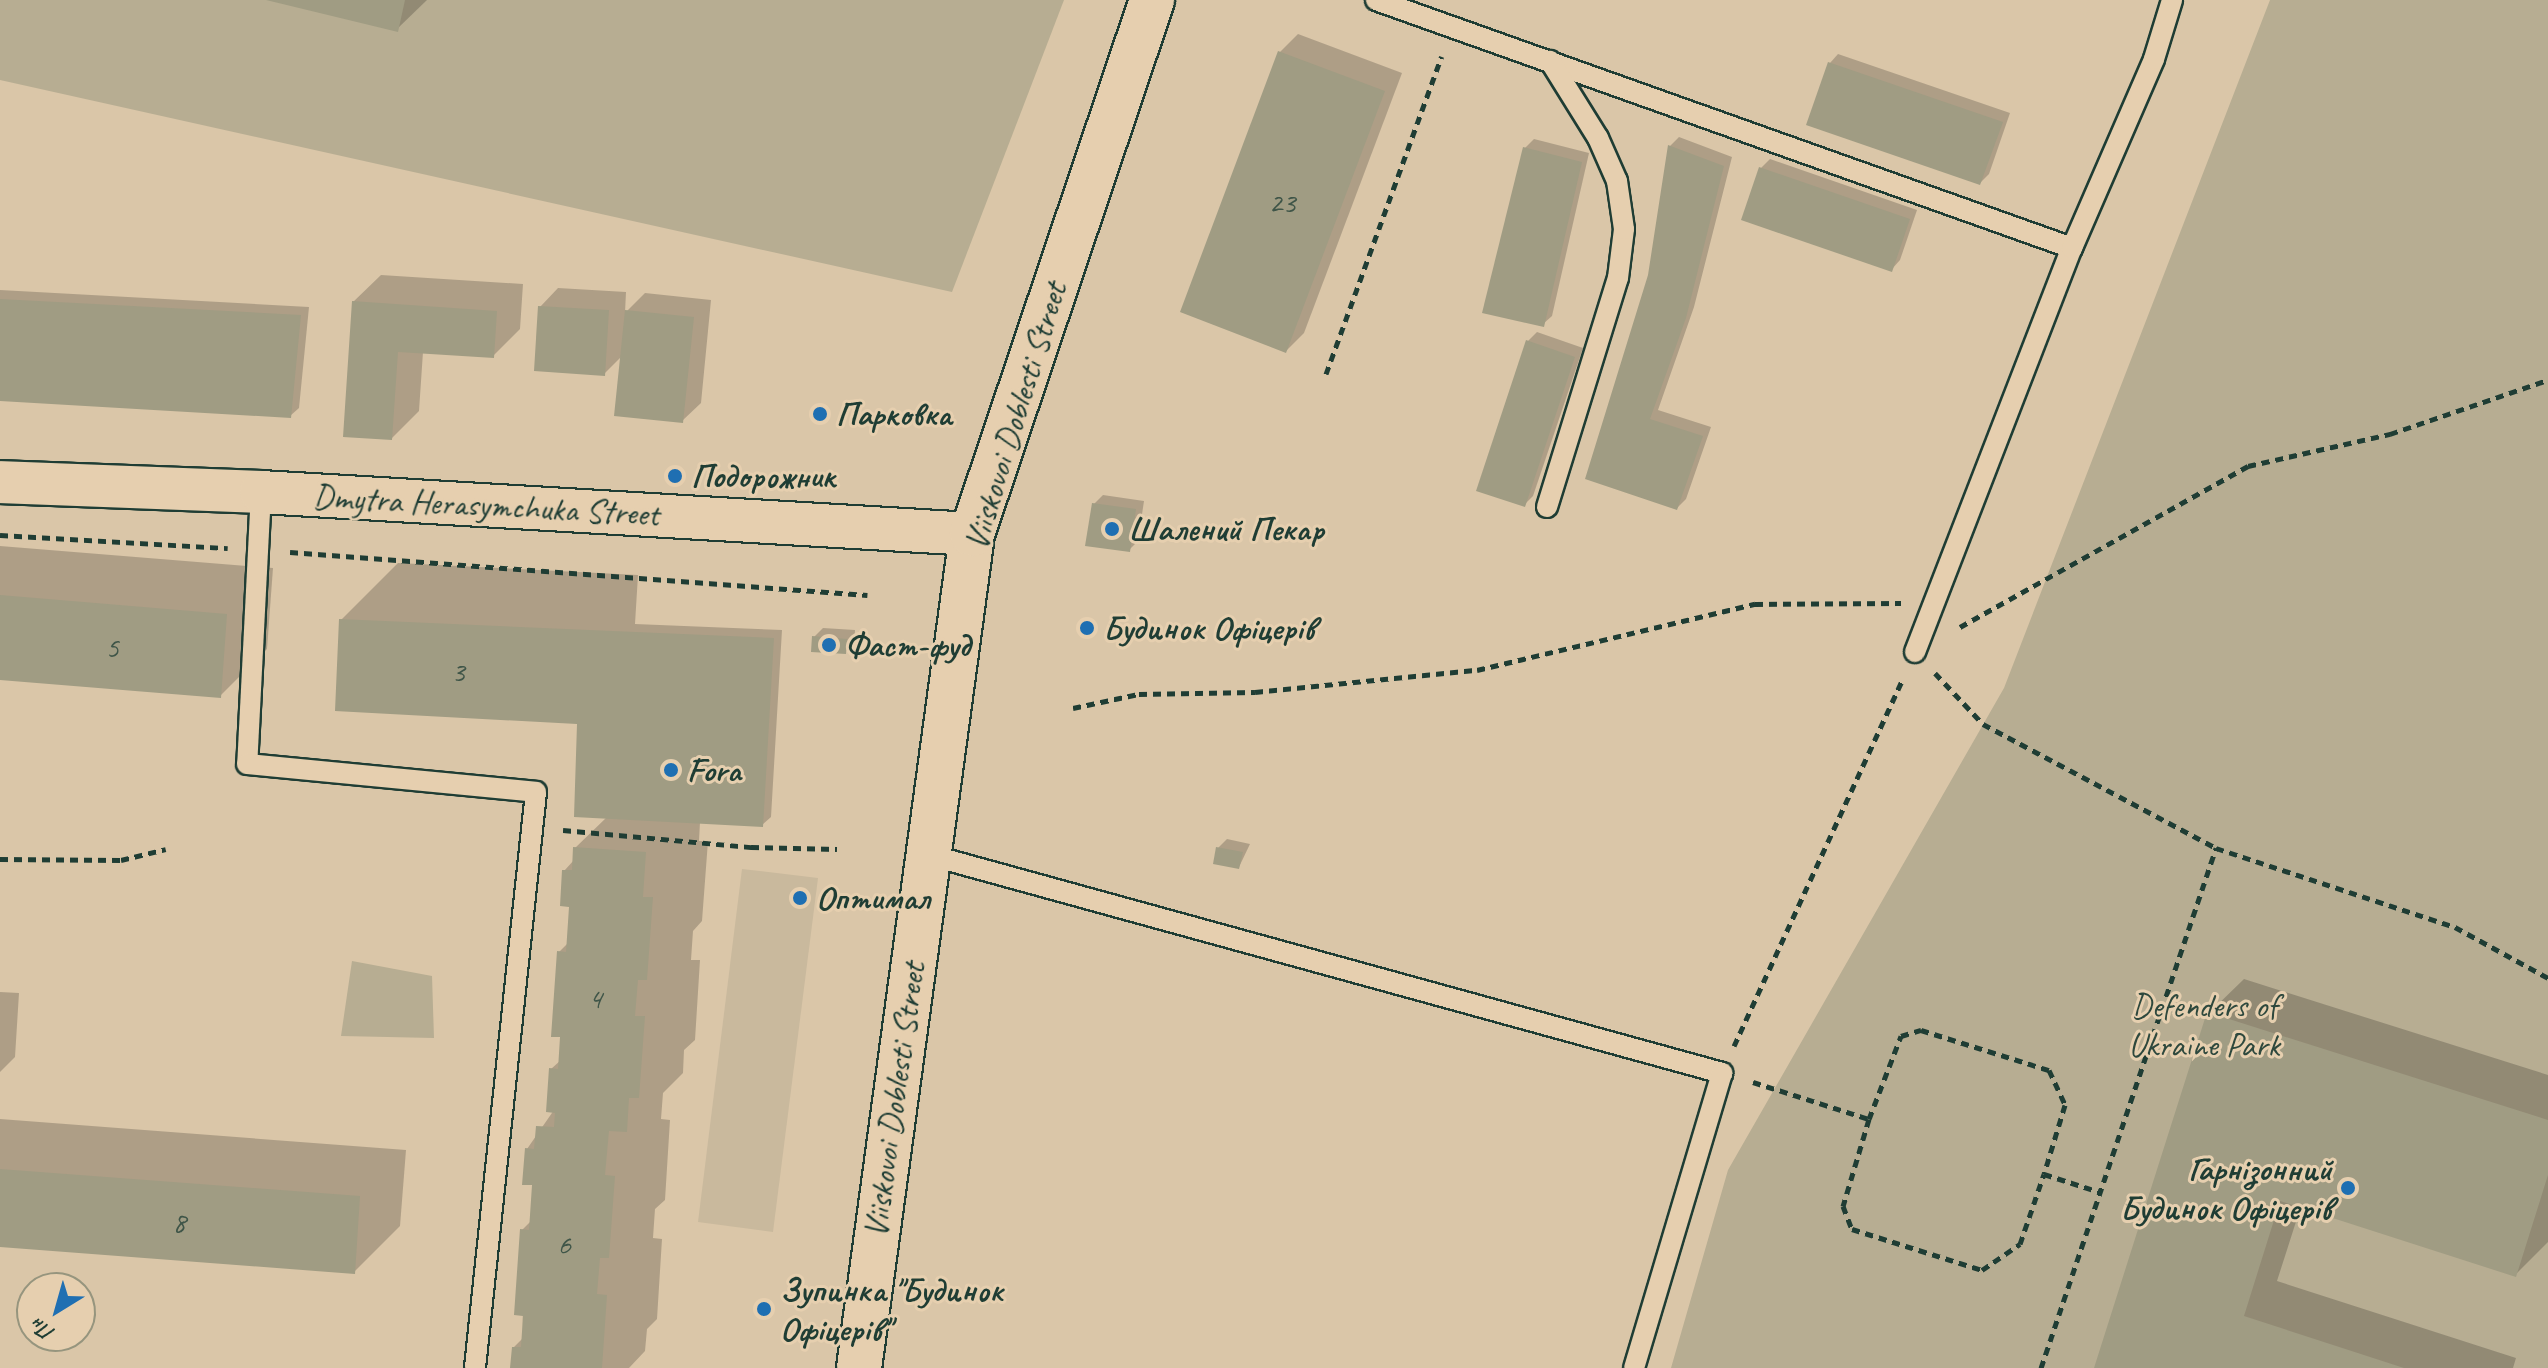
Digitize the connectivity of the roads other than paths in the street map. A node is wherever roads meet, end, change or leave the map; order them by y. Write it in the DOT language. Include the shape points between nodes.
graph roads {
  1 [pos="1152,0"];
  2 [pos="1376,0"];
  3 [pos="2172,0"];
  4 [pos="1550,61"];
  5 [pos="2072,248"];
  6 [pos="0,482"];
  7 [pos="261,492"];
  8 [pos="1547,507"];
  9 [pos="972,534"];
  10 [pos="1915,652"];
  11 [pos="926,854"];
  12 [pos="475,1368"];
  13 [pos="859,1368"];
  14 [pos="1634,1368"];
  1 -- 9 [label="street, Viiskovoi Doblesti Street"];
  2 -- 4 [label="lane"];
  3 -- 5 [label="lane" via="2154,59"];
  4 -- 5 [label="lane"];
  4 -- 8 [label="lane" via="1617,181 1624,229 1618,278"];
  5 -- 10 [label="lane"];
  6 -- 7 [label="street, Dmytra Herasymchuka Street"];
  7 -- 9 [label="street, Dmytra Herasymchuka Street"];
  7 -- 12 [label="lane" via="247,764 536,792"];
  9 -- 11 [label="street, Viiskovoi Doblesti Street" via="941,780"];
  11 -- 13 [label="street, Viiskovoi Doblesti Street"];
  11 -- 14 [label="lane" via="1722,1073"];
}
